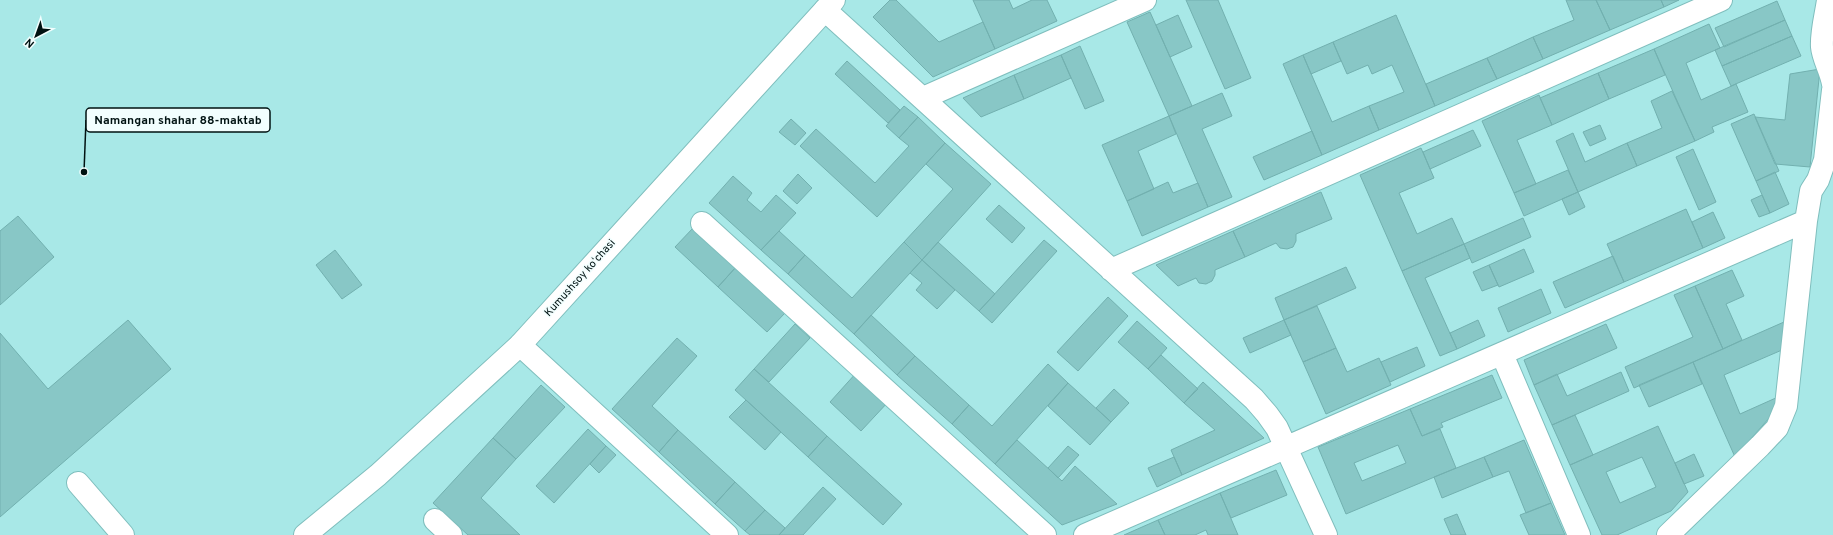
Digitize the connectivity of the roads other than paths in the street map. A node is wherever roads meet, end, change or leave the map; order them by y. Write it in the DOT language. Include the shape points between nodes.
graph roads {
  1 [pos="1145,0"];
  2 [pos="1721,0"];
  3 [pos="1828,0"];
  4 [pos="829,5"];
  5 [pos="1833,84"];
  6 [pos="1833,90"];
  7 [pos="923,98"];
  8 [pos="1806,221"];
  9 [pos="702,223"];
  10 [pos="1111,270"];
  11 [pos="520,345"];
  12 [pos="1502,354"];
  13 [pos="1285,448"];
  14 [pos="78,483"];
  15 [pos="435,520"];
  16 [pos="123,535"];
  17 [pos="305,535"];
  18 [pos="452,535"];
  19 [pos="727,535"];
  20 [pos="1045,535"];
  21 [pos="1085,535"];
  22 [pos="1326,535"];
  23 [pos="1579,535"];
  24 [pos="1668,535"];
  1 -- 7 [label="street"];
  2 -- 10 [label="street"];
  3 -- 5 [label="street" via="1822,47"];
  4 -- 7 [label="street"];
  4 -- 11 [label="street, Kumushsoy koʻchasi"];
  6 -- 8 [label="street" via="1825,160 1811,191"];
  7 -- 10 [label="street"];
  8 -- 12 [label="street"];
  8 -- 24 [label="street" via="1786,406 1777,428"];
  9 -- 20 [label="street"];
  10 -- 13 [label="street" via="1254,399 1277,428"];
  11 -- 17 [label="street, Kumushsoy koʻchasi" via="378,475"];
  11 -- 19 [label="street"];
  12 -- 13 [label="street"];
  12 -- 23 [label="street"];
  13 -- 21 [label="street"];
  13 -- 22 [label="street"];
  14 -- 16 [label="street"];
  15 -- 18 [label="street"];
}
